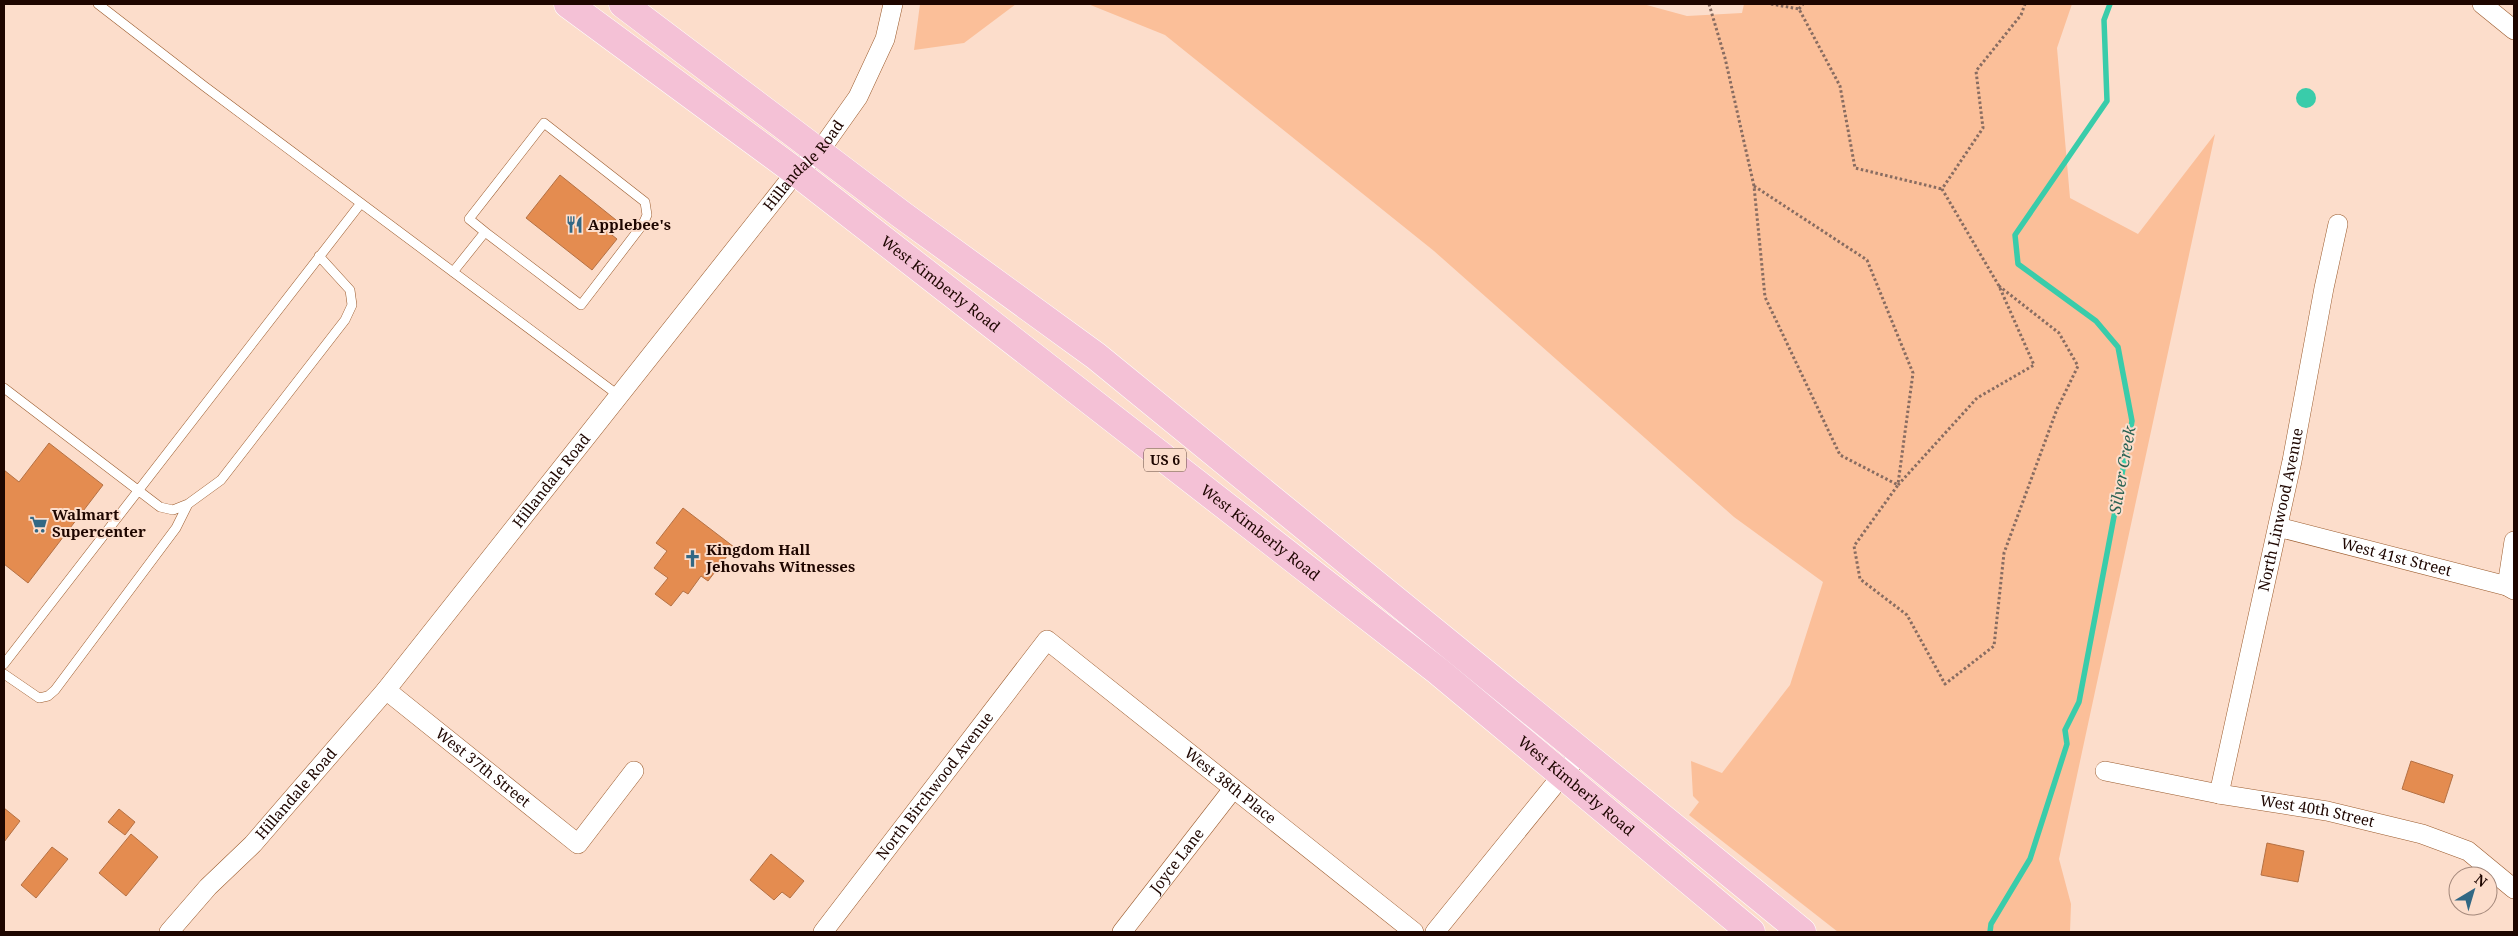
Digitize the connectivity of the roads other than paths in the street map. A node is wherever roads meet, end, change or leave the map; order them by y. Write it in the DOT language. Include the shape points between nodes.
graph roads {
  1 [pos="98,4"];
  2 [pos="568,4"];
  3 [pos="623,4"];
  4 [pos="893,4"];
  5 [pos="2482,4"];
  6 [pos="109,7"];
  7 [pos="2514,30"];
  8 [pos="819,152"];
  9 [pos="796,172"];
  10 [pos="361,203"];
  11 [pos="2338,224"];
  12 [pos="485,232"];
  13 [pos="319,256"];
  14 [pos="453,272"];
  15 [pos="4,388"];
  16 [pos="618,395"];
  17 [pos="139,491"];
  18 [pos="188,504"];
  19 [pos="2278,527"];
  20 [pos="2514,541"];
  21 [pos="2510,588"];
  22 [pos="1047,640"];
  23 [pos="4,664"];
  24 [pos="4,674"];
  25 [pos="386,690"];
  26 [pos="1581,752"];
  27 [pos="634,770"];
  28 [pos="2105,771"];
  29 [pos="1563,774"];
  30 [pos="1233,789"];
  31 [pos="2219,794"];
  32 [pos="2514,889"];
  33 [pos="169,932"];
  34 [pos="822,932"];
  35 [pos="1122,932"];
  36 [pos="1414,932"];
  37 [pos="1435,932"];
  38 [pos="1751,932"];
  39 [pos="1802,932"];
  1 -- 6 [label="lane"];
  2 -- 9 [label="main road, West Kimberly Road / US 6"];
  3 -- 8 [label="main road, West Kimberly Road / US 6"];
  4 -- 8 [label="street, Hillandale Road" via="885,39 858,97"];
  5 -- 7 [label="street"];
  6 -- 10 [label="lane"];
  8 -- 9 [label="street, Hillandale Road"];
  8 -- 26 [label="main road, West Kimberly Road / US 6" via="1096,356"];
  9 -- 16 [label="street, Hillandale Road"];
  9 -- 29 [label="main road, West Kimberly Road / US 6" via="1438,671"];
  10 -- 13 [label="lane"];
  10 -- 14 [label="lane"];
  11 -- 19 [label="street, North Linwood Avenue"];
  12 -- 12 [label="lane" via="581,305 643,224 646,202 544,123 469,219"];
  12 -- 14 [label="lane"];
  13 -- 17 [label="lane"];
  13 -- 18 [label="lane" via="350,290 352,305 345,320 220,480"];
  14 -- 16 [label="lane"];
  15 -- 17 [label="lane"];
  16 -- 25 [label="street, Hillandale Road"];
  17 -- 18 [label="lane" via="160,507 173,510"];
  17 -- 23 [label="lane"];
  18 -- 24 [label="lane" via="176,528 55,690 39,698"];
  19 -- 21 [label="street, West 41st Street"];
  19 -- 31 [label="street, North Linwood Avenue"];
  20 -- 21 [label="street"];
  22 -- 30 [label="street, West 38th Place"];
  22 -- 34 [label="street, North Birchwood Avenue"];
  25 -- 27 [label="street, West 37th Street" via="578,844"];
  25 -- 33 [label="street, Hillandale Road" via="253,844 208,887"];
  26 -- 29 [label="street"];
  26 -- 39 [label="main road, West Kimberly Road / US 6"];
  28 -- 31 [label="street, West 40th Street"];
  29 -- 37 [label="street"];
  29 -- 38 [label="main road, West Kimberly Road / US 6"];
  30 -- 35 [label="street, Joyce Lane"];
  30 -- 36 [label="street, West 38th Place"];
  31 -- 32 [label="street, West 40th Street" via="2326,811 2422,834 2468,851"];
}
